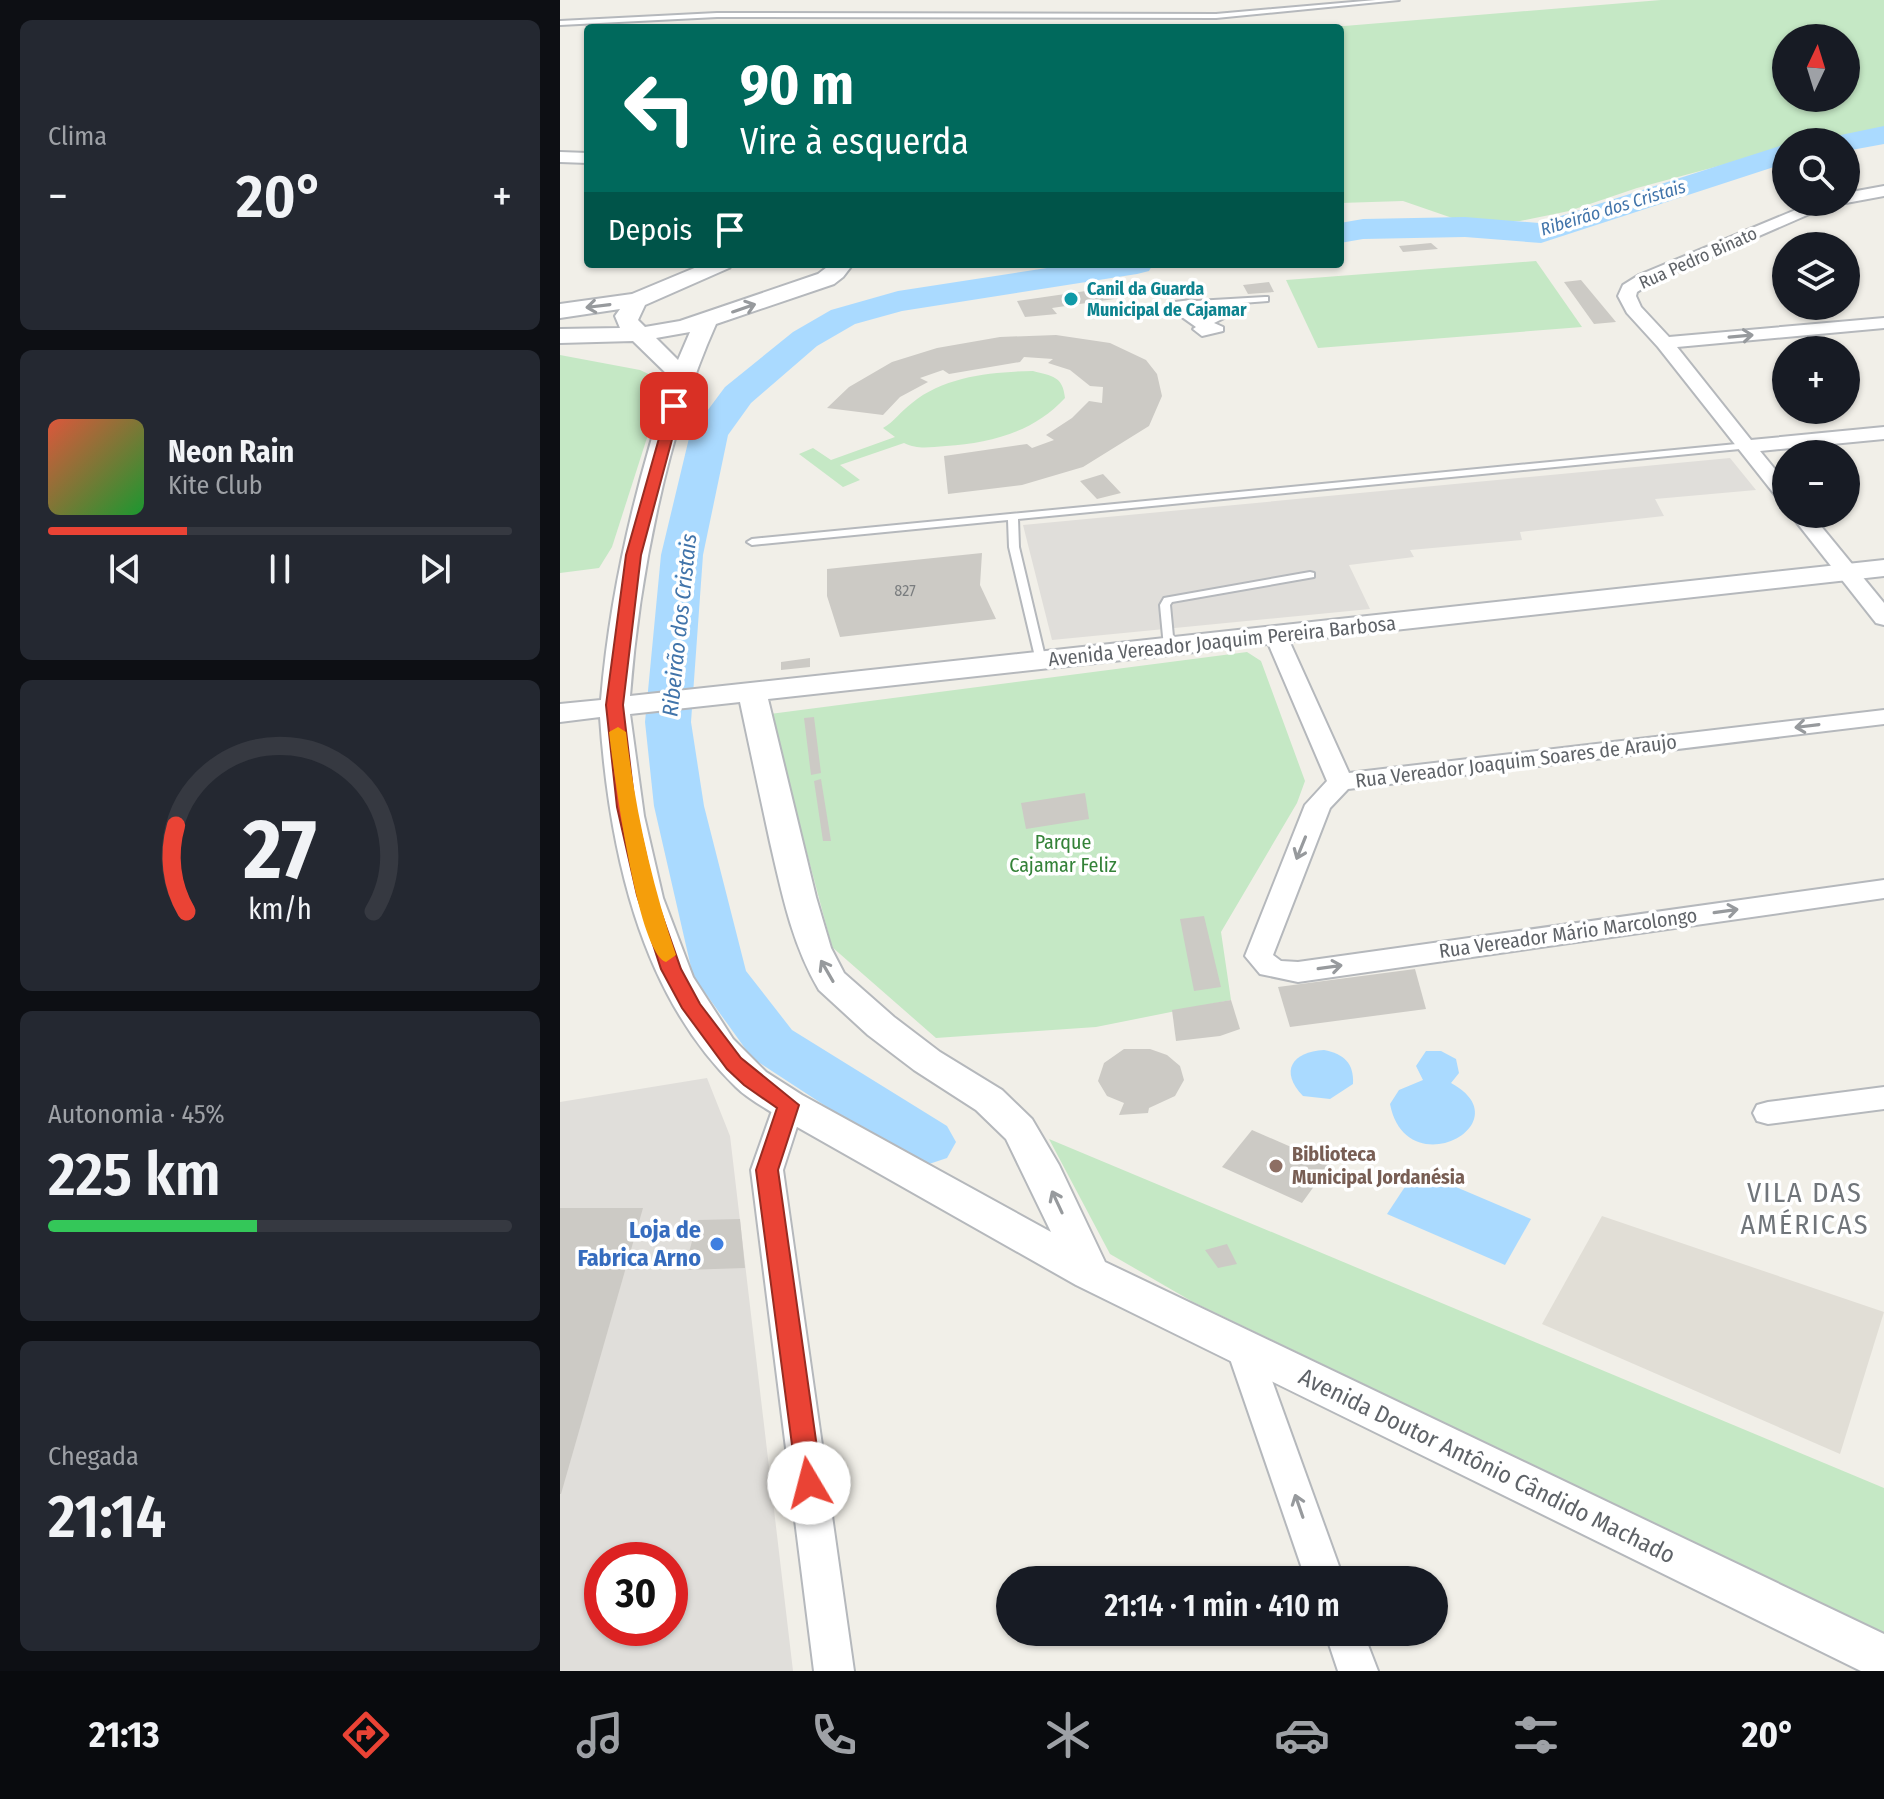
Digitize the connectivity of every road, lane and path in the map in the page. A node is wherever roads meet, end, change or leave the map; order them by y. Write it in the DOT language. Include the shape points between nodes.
graph roads {
  1 [pos="1396,0"];
  2 [pos="560,23"];
  3 [pos="560,157"];
  4 [pos="584,158"];
  5 [pos="1884,191"];
  6 [pos="1865,194"];
  7 [pos="1860,195"];
  8 [pos="1884,210"];
  9 [pos="1796,216"];
  10 [pos="713,268"];
  11 [pos="839,268"];
  12 [pos="1265,299"];
  13 [pos="637,300"];
  14 [pos="1172,307"];
  15 [pos="1201,309"];
  16 [pos="560,311"];
  17 [pos="706,321"];
  18 [pos="1884,323"];
  19 [pos="641,334"];
  20 [pos="560,337"];
  21 [pos="1200,338"];
  22 [pos="1664,343"];
  23 [pos="680,375"];
  24 [pos="1884,433"];
  25 [pos="1747,446"];
  26 [pos="1772,478"];
  27 [pos="1013,517"];
  28 [pos="1811,528"];
  29 [pos="752,542"];
  30 [pos="1884,568"];
  31 [pos="1846,572"];
  32 [pos="1310,575"];
  33 [pos="1884,618"];
  34 [pos="1276,636"];
  35 [pos="1169,647"];
  36 [pos="1041,661"];
  37 [pos="752,692"];
  38 [pos="622,705"];
  39 [pos="560,713"];
  40 [pos="1884,717"];
  41 [pos="1340,782"];
  42 [pos="1884,889"];
  43 [pos="1259,956"];
  44 [pos="1884,1098"];
  45 [pos="789,1105"];
  46 [pos="1768,1113"];
  47 [pos="1090,1273"];
  48 [pos="1244,1350"];
  49 [pos="1320,1566"];
  50 [pos="1349,1646"];
  51 [pos="1884,1658"];
  52 [pos="834,1671"];
  53 [pos="1358,1671"];
  1 -- 2 [label="lane" via="1216,16 717,15"];
  3 -- 4 [label="street"];
  5 -- 6 [label="street"];
  6 -- 7 [label="street"];
  6 -- 8 [label="street"];
  9 -- 22 [label="street, Rua Pedro Binato" via="1629,289 1628,302"];
  10 -- 13 [label="street"];
  17 -- 11 [label="street, one-way" via="826,279"];
  12 -- 15 [label="lane"];
  13 -- 16 [label="street, one-way"];
  13 -- 19 [label="street" via="626,316"];
  14 -- 15 [label="lane" via="1202,327 1197,329 1202,333 1220,329 1207,326 1178,304"];
  15 -- 21 [label="lane" via="1207,320 1218,320 1230,330"];
  17 -- 19 [label="street"];
  17 -- 23 [label="street, Avenida Doutor Antônio Cândido Machado"];
  22 -- 18 [label="street, one-way"];
  19 -- 20 [label="street"];
  19 -- 23 [label="street"];
  20 -- 23 [label="street" via="643,359"];
  22 -- 25 [label="street"];
  23 -- 38 [label="street, Avenida Doutor Antônio Cândido Machado" via="634,555"];
  24 -- 25 [label="street"];
  25 -- 26 [label="street"];
  25 -- 27 [label="lane"];
  27 -- 29 [label="lane"];
  27 -- 36 [label="lane" via="1014,547"];
  28 -- 31 [label="street"];
  30 -- 31 [label="street, Avenida Vereador Joaquim Pereira Barbosa"];
  31 -- 33 [label="street"];
  31 -- 34 [label="street, Avenida Vereador Joaquim Pereira Barbosa"];
  32 -- 35 [label="lane" via="1168,600"];
  34 -- 35 [label="street, Avenida Vereador Joaquim Pereira Barbosa"];
  34 -- 41 [label="street"];
  35 -- 36 [label="street, Avenida Vereador Joaquim Pereira Barbosa"];
  36 -- 37 [label="street, Avenida Vereador Joaquim Pereira Barbosa"];
  37 -- 38 [label="street, Avenida Vereador Joaquim Pereira Barbosa"];
  47 -- 37 [label="street, one-way" via="1019,1129 989,1100 881,1026 831,981 814,948 799,897"];
  38 -- 39 [label="street, Avenida Vereador Joaquim Pereira Barbosa"];
  38 -- 45 [label="street, Avenida Doutor Antônio Cândido Machado" via="626,807 646,895 671,969 692,1008 734,1063"];
  40 -- 41 [label="street, Rua Vereador Joaquim Soares de Araujo, one-way"];
  41 -- 43 [label="street, Rua Vereador Joaquim Soares de Araujo, one-way" via="1318,805"];
  43 -- 42 [label="street, Rua Vereador Mário Marcolongo, one-way" via="1271,969 1298,972"];
  44 -- 46 [label="street"];
  45 -- 47 [label="street, Avenida Doutor Antônio Cândido Machado"];
  45 -- 52 [label="street" via="767,1170"];
  47 -- 48 [label="street, Avenida Doutor Antônio Cândido Machado"];
  49 -- 48 [label="street, one-way"];
  48 -- 51 [label="street, Avenida Doutor Antônio Cândido Machado"];
  50 -- 53 [label="street"];
}
